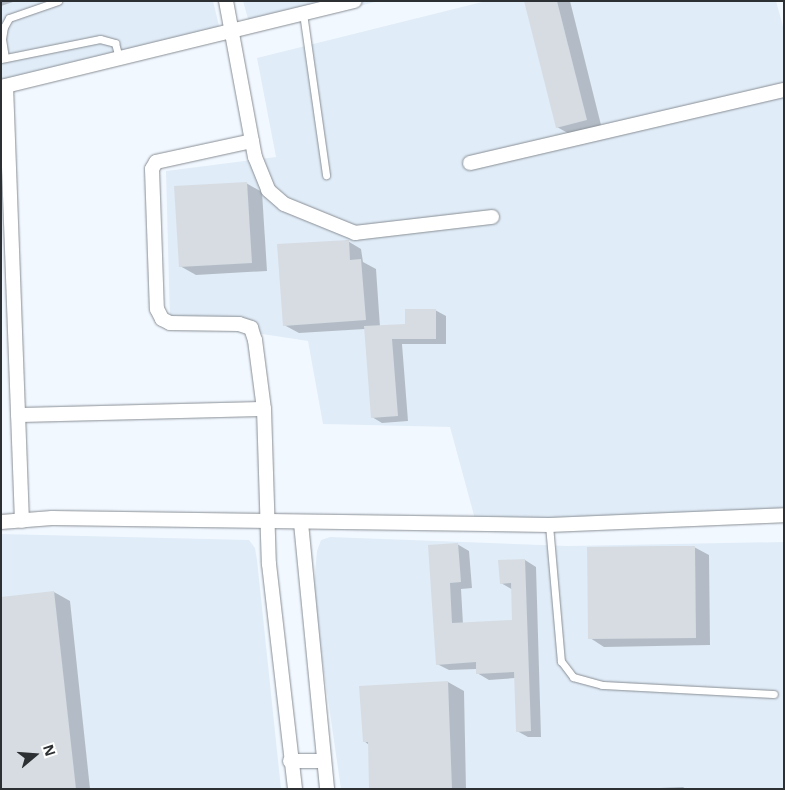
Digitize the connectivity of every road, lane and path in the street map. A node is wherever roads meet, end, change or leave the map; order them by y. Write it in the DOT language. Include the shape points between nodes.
graph roads {
  1 [pos="58,1"];
  2 [pos="226,1"];
  3 [pos="355,1"];
  4 [pos="303,13"];
  5 [pos="234,29"];
  6 [pos="3,58"];
  7 [pos="119,58"];
  8 [pos="4,86"];
  9 [pos="784,90"];
  10 [pos="252,141"];
  11 [pos="470,163"];
  12 [pos="326,175"];
  13 [pos="492,217"];
  14 [pos="264,409"];
  15 [pos="18,415"];
  16 [pos="784,516"];
  17 [pos="265,520"];
  18 [pos="22,521"];
  19 [pos="1,522"];
  20 [pos="301,522"];
  21 [pos="549,525"];
  22 [pos="774,694"];
  23 [pos="290,761"];
  24 [pos="322,761"];
  25 [pos="295,789"];
  26 [pos="327,789"];
  1 -- 6 [label="lane" via="9,18 2,39"];
  2 -- 5 [label="street"];
  3 -- 4 [label="street"];
  4 -- 5 [label="street"];
  4 -- 12 [label="lane"];
  5 -- 7 [label="street"];
  5 -- 10 [label="street"];
  6 -- 7 [label="lane" via="100,39 115,43"];
  7 -- 8 [label="street"];
  8 -- 15 [label="street"];
  9 -- 11 [label="street"];
  10 -- 13 [label="street" via="268,190 284,204 355,233"];
  10 -- 14 [label="street" via="156,162 152,170 157,309 162,319 170,323 239,324 251,328"];
  14 -- 15 [label="street"];
  14 -- 17 [label="street"];
  15 -- 18 [label="street"];
  16 -- 21 [label="street"];
  17 -- 18 [label="street"];
  17 -- 20 [label="street"];
  17 -- 23 [label="street"];
  18 -- 19 [label="street"];
  20 -- 21 [label="street"];
  20 -- 24 [label="street"];
  21 -- 22 [label="lane" via="561,662 573,677 602,685"];
  23 -- 24 [label="street"];
  23 -- 25 [label="street"];
  24 -- 26 [label="street"];
}
